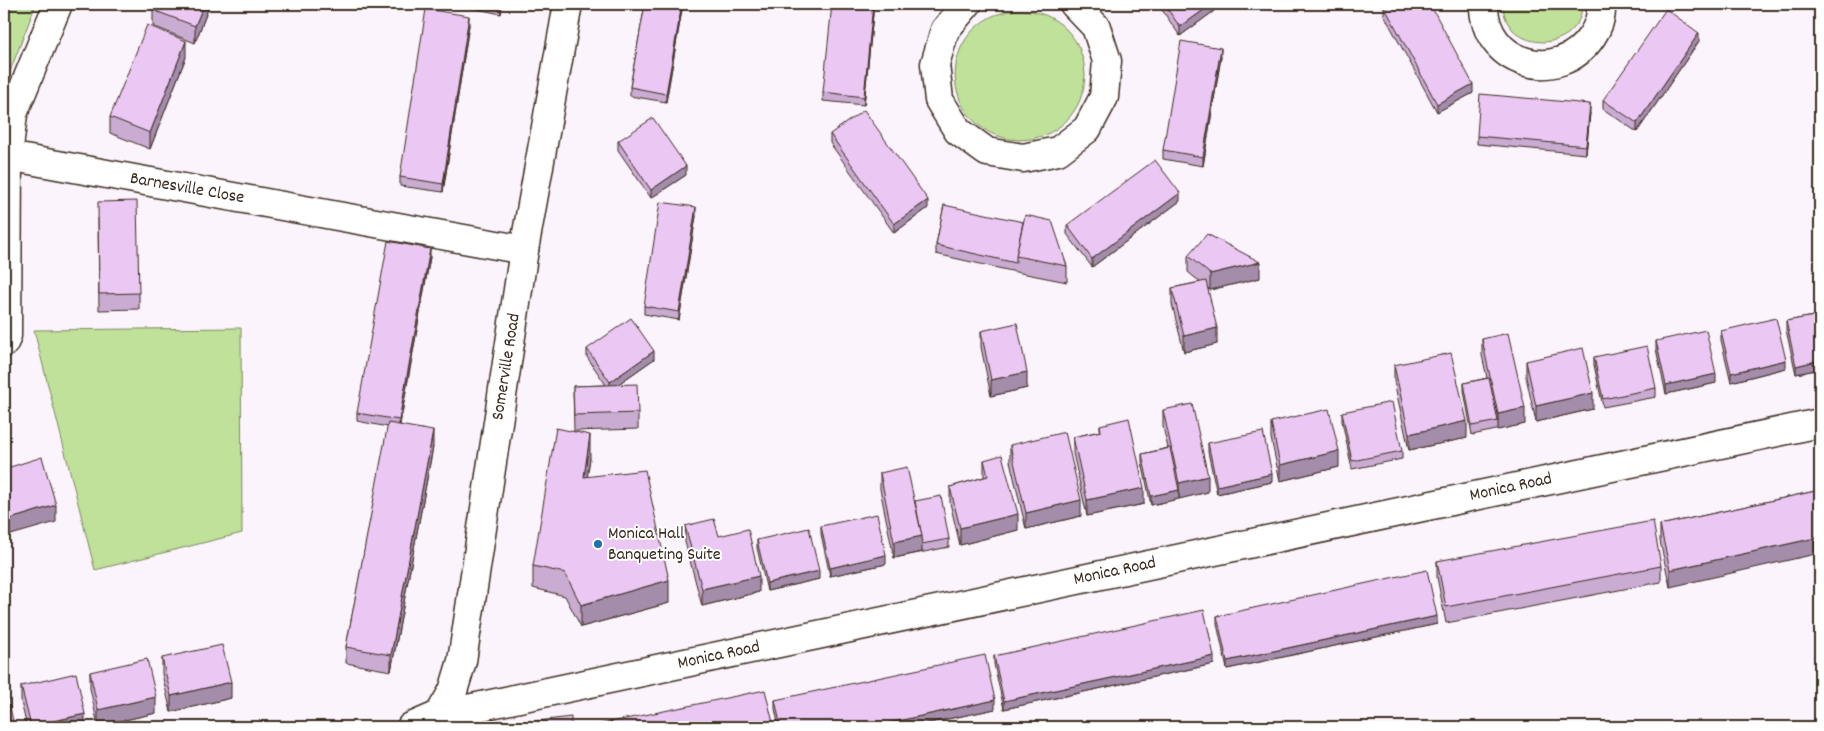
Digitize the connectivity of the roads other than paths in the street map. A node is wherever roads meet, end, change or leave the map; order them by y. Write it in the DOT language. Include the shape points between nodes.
graph roads {
  1 [pos="58,4"];
  2 [pos="568,4"];
  3 [pos="967,4"];
  4 [pos="1074,4"];
  5 [pos="1484,4"];
  6 [pos="1601,4"];
  7 [pos="8,156"];
  8 [pos="524,250"];
  9 [pos="4,343"];
  10 [pos="1820,422"];
  11 [pos="439,721"];
  12 [pos="412,727"];
  1 -- 7 [label="street" via="13,114"];
  2 -- 8 [label="street, Somerville Road"];
  3 -- 4 [label="street" via="945,30 935,64 939,100 958,131 972,142 987,152 1023,158 1058,151 1087,129 1104,97 1107,61 1096,27"];
  5 -- 6 [label="street" via="1484,16 1492,36 1506,53 1525,63 1547,65 1568,59 1585,46 1597,28"];
  7 -- 8 [label="street, Barnesville Close"];
  7 -- 9 [label="street" via="7,336"];
  8 -- 11 [label="street, Somerville Road" via="462,662"];
  10 -- 11 [label="street, Monica Road"];
  11 -- 12 [label="street, Monica Road"];
}
